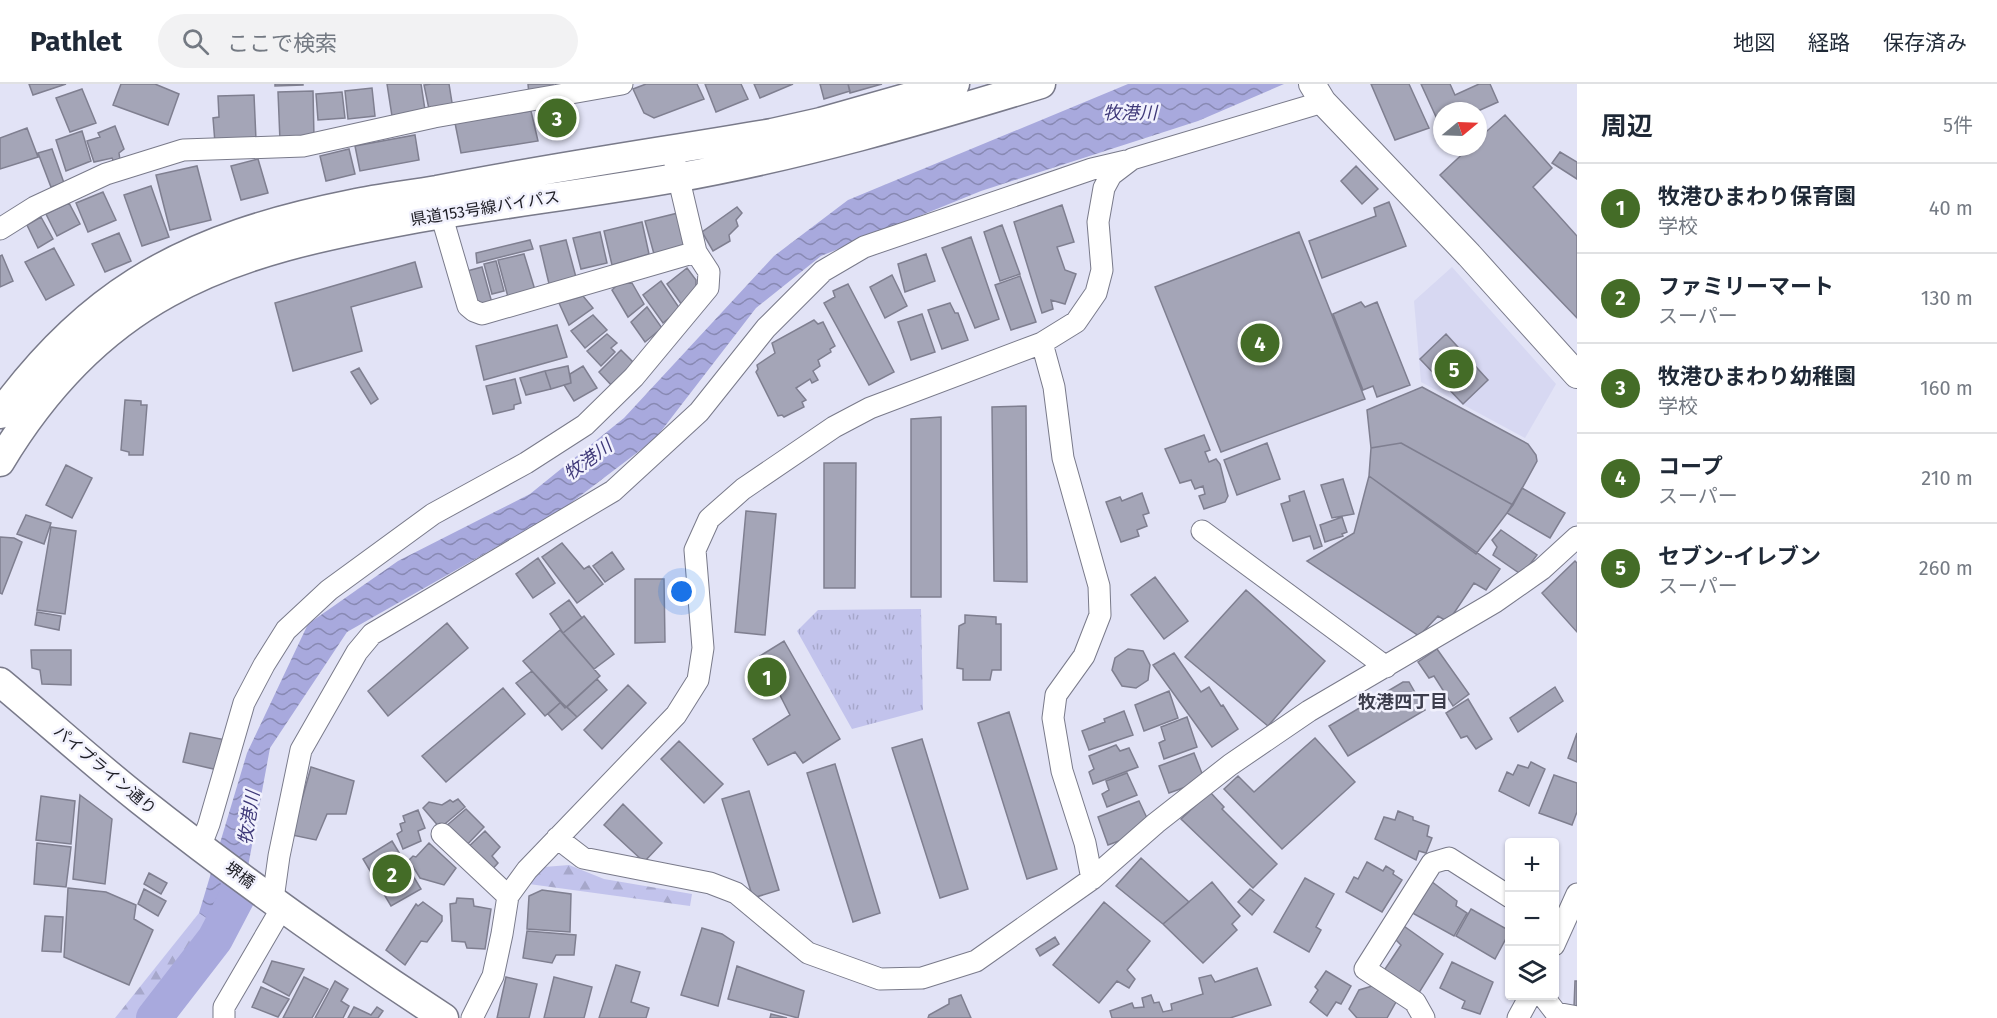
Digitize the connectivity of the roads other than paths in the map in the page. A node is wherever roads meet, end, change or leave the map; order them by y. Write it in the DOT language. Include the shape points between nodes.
graph roads {
  1 [pos="622,84"];
  2 [pos="955,84"];
  3 [pos="1041,84"];
  4 [pos="1318,93"];
  5 [pos="1132,159"];
  6 [pos="675,164"];
  7 [pos="441,214"];
  8 [pos="2,221"];
  9 [pos="696,252"];
  10 [pos="1042,343"];
  11 [pos="1577,375"];
  12 [pos="0,414"];
  13 [pos="0,462"];
  14 [pos="1202,531"];
  15 [pos="1577,537"];
  16 [pos="1386,667"];
  17 [pos="0,682"];
  18 [pos="442,834"];
  19 [pos="557,838"];
  20 [pos="207,850"];
  21 [pos="1092,879"];
  22 [pos="1505,894"];
  23 [pos="1577,894"];
  24 [pos="508,896"];
  25 [pos="274,900"];
  26 [pos="1559,930"];
  27 [pos="1528,1000"];
  28 [pos="1546,1000"];
  29 [pos="1577,1017"];
  30 [pos="225,1018"];
  31 [pos="444,1018"];
  32 [pos="472,1018"];
  33 [pos="1424,1018"];
  34 [pos="1518,1018"];
  1 -- 8 [label="street" via="434,117 303,146 183,150 106,174"];
  2 -- 6 [label="main road, 県道153号線バイパス"];
  3 -- 6 [label="main road, 県道153号線バイパス" via="873,134 786,155"];
  4 -- 5 [label="street"];
  4 -- 11 [label="street"];
  5 -- 10 [label="street" via="1111,175 1102,195 1098,222 1102,270 1096,292 1076,322"];
  5 -- 25 [label="street" via="864,247 823,271 766,328 699,412 613,491 372,634 357,652 301,750"];
  6 -- 7 [label="main road, 県道153号線バイパス"];
  6 -- 9 [label="street"];
  6 -- 12 [label="main road, 県道153号線バイパス" via="354,203 220,240 135,282 90,315 39,365"];
  7 -- 9 [label="street" via="468,306 482,314"];
  7 -- 13 [label="main road, 県道153号線バイパス" via="288,246 170,292 114,329 74,364 33,411"];
  9 -- 20 [label="street" via="709,272 708,288 634,377 585,425 433,514 329,590 286,630 244,703 209,824"];
  10 -- 19 [label="street" via="870,408 834,427 743,489 709,519 695,550 703,648 698,680 675,715"];
  10 -- 21 [label="street" via="1054,387 1063,458 1099,586 1100,615 1084,656 1056,695 1053,718 1062,771"];
  14 -- 16 [label="street"];
  15 -- 16 [label="street" via="1542,569 1495,602"];
  16 -- 21 [label="street" via="1309,711 1230,765"];
  17 -- 20 [label="main road, パイプライン通り" via="139,800"];
  18 -- 24 [label="street"];
  19 -- 21 [label="street" via="583,858 736,893 808,953 880,979 922,978 976,961"];
  19 -- 24 [label="street"];
  20 -- 25 [label="main road, 堺橋"];
  22 -- 33 [label="street" via="1449,858 1432,863 1365,969 1415,1002"];
  23 -- 26 [label="street"];
  24 -- 32 [label="street" via="493,976"];
  25 -- 30 [label="street" via="224,1006"];
  25 -- 31 [label="main road"];
  27 -- 34 [label="street"];
  28 -- 29 [label="street" via="1556,1013"];
}
